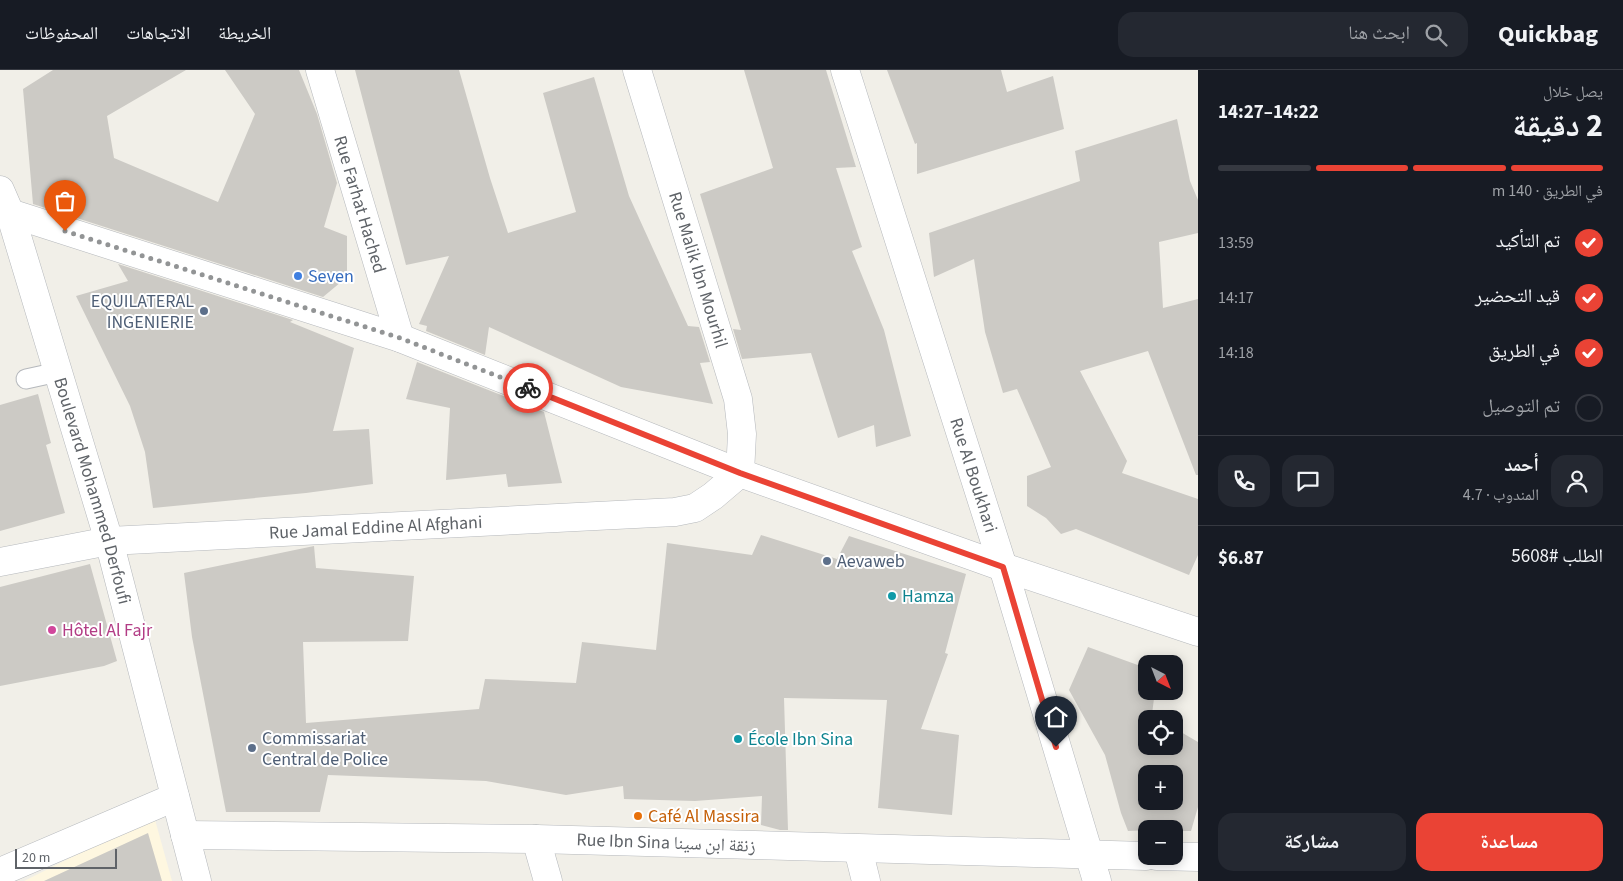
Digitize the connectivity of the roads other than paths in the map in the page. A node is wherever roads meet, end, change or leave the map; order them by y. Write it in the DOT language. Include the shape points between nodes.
graph roads {
  1 [pos="320,70"];
  2 [pos="638,70"];
  3 [pos="845,70"];
  4 [pos="5,202"];
  5 [pos="400,338"];
  6 [pos="58,372"];
  7 [pos="26,379"];
  8 [pos="740,473"];
  9 [pos="109,541"];
  10 [pos="0,562"];
  11 [pos="1003,567"];
  12 [pos="1198,632"];
  13 [pos="175,797"];
  14 [pos="185,835"];
  15 [pos="536,839"];
  16 [pos="858,849"];
  17 [pos="1089,855"];
  18 [pos="1138,856"];
  19 [pos="1183,857"];
  20 [pos="1198,857"];
  21 [pos="0,872"];
  22 [pos="197,881"];
  23 [pos="548,881"];
  24 [pos="866,881"];
  25 [pos="1097,881"];
  1 -- 5 [label="street, Rue Farhat Hached"];
  2 -- 8 [label="street, Rue Malik Ibn Mourhil" via="738,399 742,434"];
  3 -- 11 [label="street, Rue Al Boukhari"];
  4 -- 5 [label="street"];
  4 -- 6 [label="street, Boulevard Mohammed Derfoufi"];
  5 -- 8 [label="street"];
  6 -- 7 [label="lane"];
  6 -- 9 [label="street, Boulevard Mohammed Derfoufi"];
  8 -- 9 [label="street, Rue Jamal Eddine Al Afghani" via="695,508 675,512"];
  8 -- 11 [label="street"];
  9 -- 10 [label="street, Rue Jamal Eddine Al Afghani"];
  9 -- 13 [label="street, Boulevard Mohammed Derfoufi"];
  11 -- 12 [label="street"];
  11 -- 17 [label="street, Rue Al Boukhari"];
  13 -- 14 [label="street, Boulevard Mohammed Derfoufi"];
  13 -- 21 [label="street"];
  14 -- 15 [label="street, Rue Ibn Sina زنقة ابن سينا"];
  14 -- 22 [label="street, Boulevard Mohammed Derfoufi"];
  15 -- 16 [label="street, Rue Ibn Sina زنقة ابن سينا"];
  15 -- 23 [label="street"];
  16 -- 17 [label="street, Rue Ibn Sina زنقة ابن سينا"];
  16 -- 24 [label="street"];
  17 -- 18 [label="street, Rue Ibn Sina زنقة ابن سينا"];
  17 -- 25 [label="street, Rue Al Boukhari"];
  19 -- 20 [label="street"];
}
